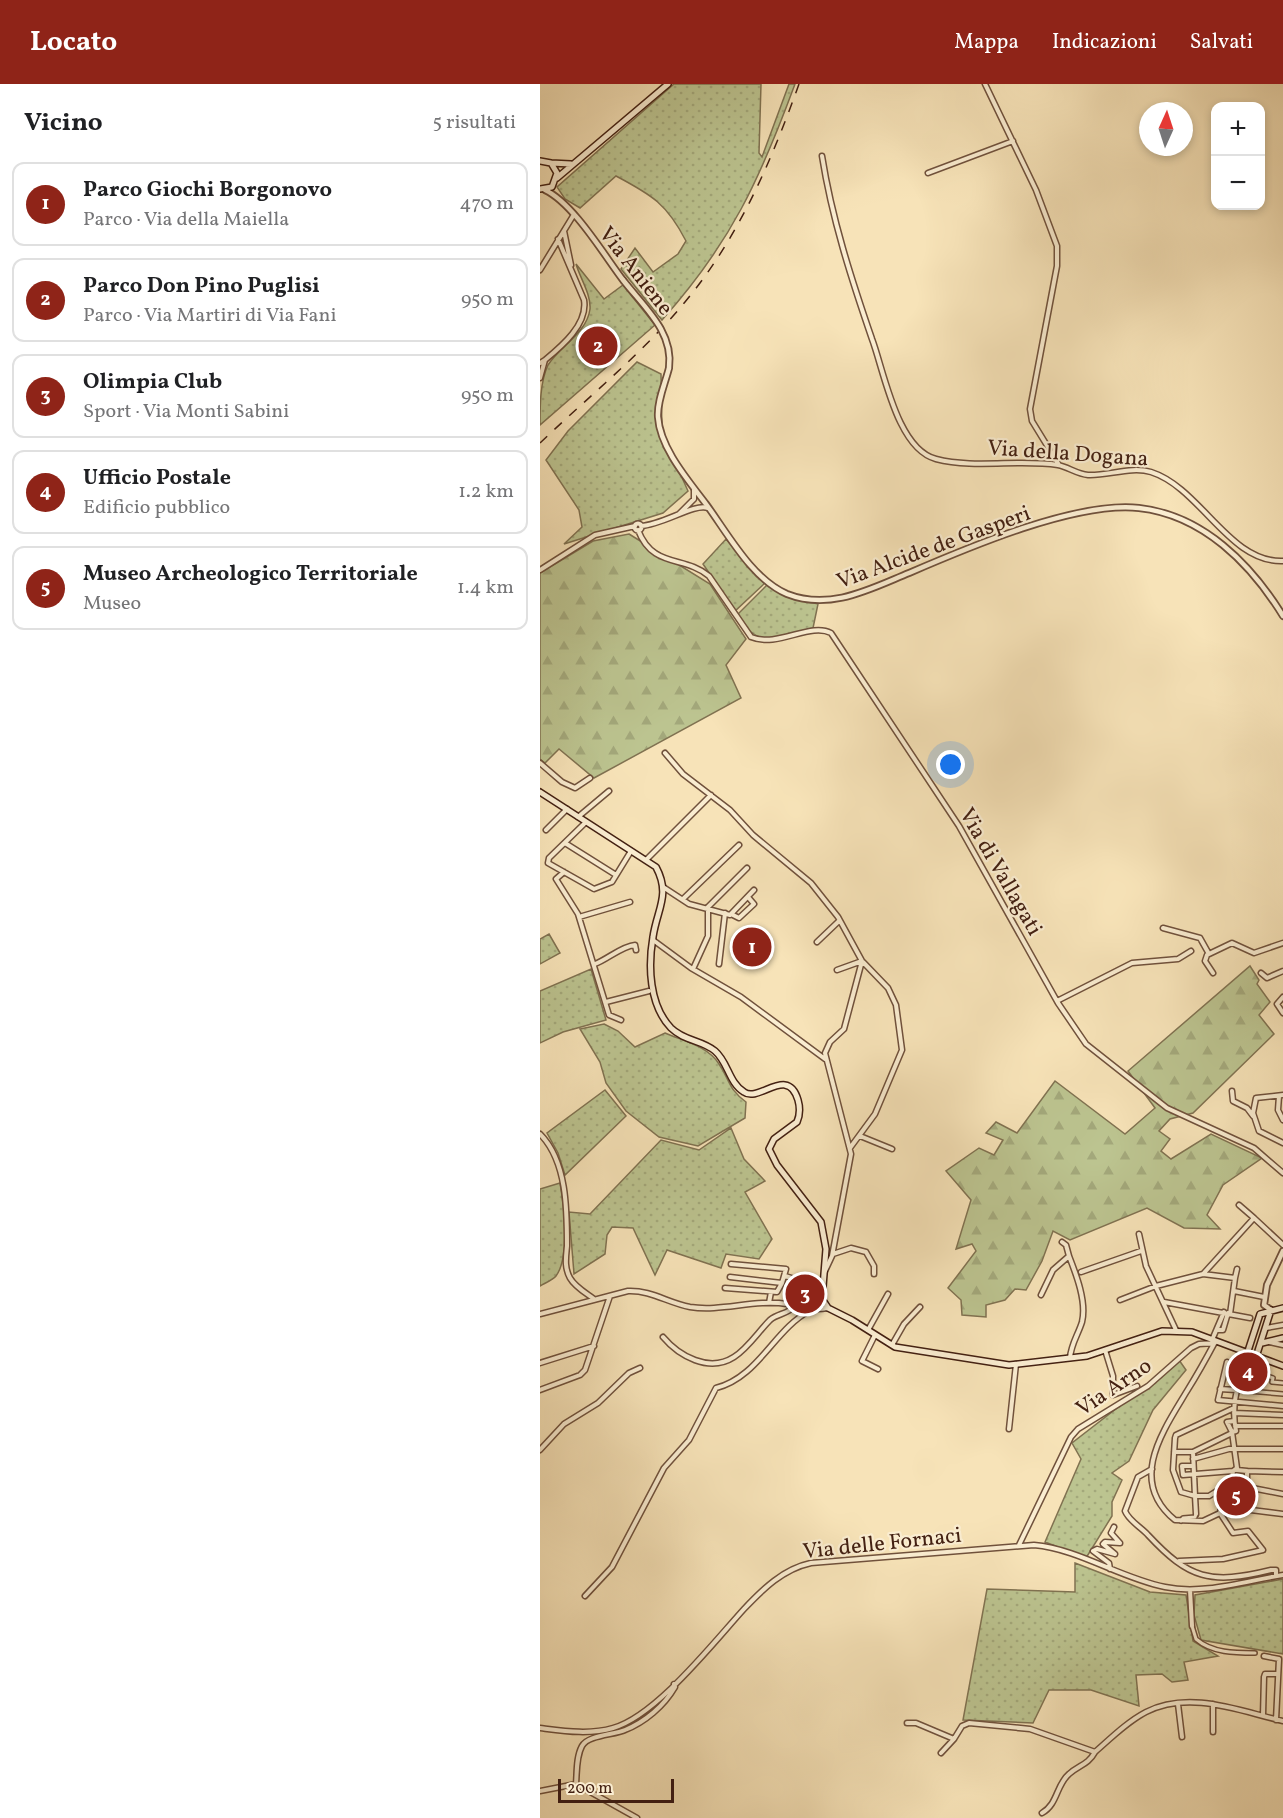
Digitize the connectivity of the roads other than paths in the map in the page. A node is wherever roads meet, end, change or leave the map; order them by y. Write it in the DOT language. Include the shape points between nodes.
graph roads {
  1 [pos="668,84"];
  2 [pos="985,84"];
  3 [pos="1013,141"];
  4 [pos="822,156"];
  5 [pos="540,161"];
  6 [pos="576,162"];
  7 [pos="550,163"];
  8 [pos="928,173"];
  9 [pos="556,181"];
  10 [pos="542,190"];
  11 [pos="560,200"];
  12 [pos="573,216"];
  13 [pos="564,230"];
  14 [pos="558,239"];
  15 [pos="571,266"];
  16 [pos="540,270"];
  17 [pos="545,360"];
  18 [pos="540,363"];
  19 [pos="669,368"];
  20 [pos="540,378"];
  21 [pos="1059,465"];
  22 [pos="694,488"];
  23 [pos="694,499"];
  24 [pos="702,499"];
  25 [pos="700,506"];
  26 [pos="710,509"];
  27 [pos="677,516"];
  28 [pos="638,527"];
  29 [pos="1283,561"];
  30 [pos="540,568"];
  31 [pos="1283,616"];
  32 [pos="665,753"];
  33 [pos="540,763"];
  34 [pos="590,778"];
  35 [pos="609,791"];
  36 [pos="540,792"];
  37 [pos="711,795"];
  38 [pos="567,810"];
  39 [pos="578,817"];
  40 [pos="586,822"];
  41 [pos="546,831"];
  42 [pos="566,843"];
  43 [pos="739,845"];
  44 [pos="631,851"];
  45 [pos="646,861"];
  46 [pos="747,868"];
  47 [pos="564,872"];
  48 [pos="616,875"];
  49 [pos="663,887"];
  50 [pos="754,890"];
  51 [pos="748,897"];
  52 [pos="683,898"];
  53 [pos="630,902"];
  54 [pos="707,909"];
  55 [pos="725,913"];
  56 [pos="731,914"];
  57 [pos="579,917"];
  58 [pos="840,921"];
  59 [pos="1163,928"];
  60 [pos="652,939"];
  61 [pos="817,942"];
  62 [pos="1283,943"];
  63 [pos="636,950"];
  64 [pos="1191,951"];
  65 [pos="1206,956"];
  66 [pos="862,962"];
  67 [pos="595,964"];
  68 [pos="719,964"];
  69 [pos="693,969"];
  70 [pos="837,970"];
  71 [pos="1283,971"];
  72 [pos="1213,973"];
  73 [pos="1261,973"];
  74 [pos="649,991"];
  75 [pos="1283,998"];
  76 [pos="1057,1001"];
  77 [pos="606,1002"];
  78 [pos="1283,1013"];
  79 [pos="621,1020"];
  80 [pos="825,1059"];
  81 [pos="1232,1091"];
  82 [pos="1281,1096"];
  83 [pos="1253,1116"];
  84 [pos="1283,1120"];
  85 [pos="540,1134"];
  86 [pos="860,1136"];
  87 [pos="1283,1143"];
  88 [pos="850,1148"];
  89 [pos="892,1149"];
  90 [pos="1283,1173"];
  91 [pos="1239,1205"];
  92 [pos="1254,1218"];
  93 [pos="1139,1234"];
  94 [pos="1062,1242"];
  95 [pos="1283,1245"];
  96 [pos="1141,1251"];
  97 [pos="1283,1251"];
  98 [pos="833,1254"];
  99 [pos="1070,1256"];
  100 [pos="731,1264"];
  101 [pos="1237,1269"];
  102 [pos="1081,1272"];
  103 [pos="824,1274"];
  104 [pos="874,1274"];
  105 [pos="1203,1274"];
  106 [pos="785,1276"];
  107 [pos="730,1277"];
  108 [pos="1235,1278"];
  109 [pos="782,1284"];
  110 [pos="1156,1286"];
  111 [pos="725,1288"];
  112 [pos="823,1291"];
  113 [pos="1234,1291"];
  114 [pos="771,1292"];
  115 [pos="777,1292"];
  116 [pos="888,1294"];
  117 [pos="1041,1295"];
  118 [pos="610,1296"];
  119 [pos="1264,1297"];
  120 [pos="595,1300"];
  121 [pos="1120,1300"];
  122 [pos="1164,1301"];
  123 [pos="769,1303"];
  124 [pos="775,1303"];
  125 [pos="794,1306"];
  126 [pos="920,1307"];
  127 [pos="828,1308"];
  128 [pos="1283,1308"];
  129 [pos="811,1310"];
  130 [pos="1271,1310"];
  131 [pos="1227,1313"];
  132 [pos="540,1314"];
  133 [pos="1254,1319"];
  134 [pos="1283,1325"];
  135 [pos="1266,1329"];
  136 [pos="868,1330"];
  137 [pos="1176,1330"];
  138 [pos="875,1335"];
  139 [pos="663,1337"];
  140 [pos="1283,1338"];
  141 [pos="1213,1342"];
  142 [pos="1265,1342"];
  143 [pos="595,1345"];
  144 [pos="892,1346"];
  145 [pos="1282,1346"];
  146 [pos="1105,1350"];
  147 [pos="1247,1354"];
  148 [pos="1070,1358"];
  149 [pos="1254,1358"];
  150 [pos="1227,1362"];
  151 [pos="540,1363"];
  152 [pos="1016,1364"];
  153 [pos="1283,1366"];
  154 [pos="640,1368"];
  155 [pos="878,1369"];
  156 [pos="1283,1383"];
  157 [pos="709,1386"];
  158 [pos="1137,1386"];
  159 [pos="716,1388"];
  160 [pos="1220,1389"];
  161 [pos="540,1390"];
  162 [pos="1236,1390"];
  163 [pos="1283,1394"];
  164 [pos="1283,1406"];
  165 [pos="1234,1408"];
  166 [pos="1283,1415"];
  167 [pos="1235,1423"];
  168 [pos="1283,1426"];
  169 [pos="1009,1429"];
  170 [pos="1232,1432"];
  171 [pos="1235,1449"];
  172 [pos="1283,1449"];
  173 [pos="540,1450"];
  174 [pos="1174,1452"];
  175 [pos="1193,1452"];
  176 [pos="1193,1459"];
  177 [pos="1193,1466"];
  178 [pos="1152,1469"];
  179 [pos="1235,1470"];
  180 [pos="1247,1471"];
  181 [pos="1283,1472"];
  182 [pos="1183,1474"];
  183 [pos="1194,1474"];
  184 [pos="1175,1477"];
  185 [pos="1231,1485"];
  186 [pos="1225,1486"];
  187 [pos="1247,1487"];
  188 [pos="1224,1494"];
  189 [pos="1283,1494"];
  190 [pos="1195,1498"];
  191 [pos="1235,1508"];
  192 [pos="1220,1513"];
  193 [pos="1196,1514"];
  194 [pos="1283,1514"];
  195 [pos="1181,1522"];
  196 [pos="1114,1527"];
  197 [pos="1019,1546"];
  198 [pos="1179,1561"];
  199 [pos="1110,1569"];
  200 [pos="1283,1575"];
  201 [pos="1276,1576"];
  202 [pos="1190,1590"];
  203 [pos="585,1596"];
  204 [pos="1192,1626"];
  205 [pos="1255,1653"];
  206 [pos="1264,1656"];
  207 [pos="1276,1674"];
  208 [pos="674,1684"];
  209 [pos="1179,1704"];
  210 [pos="1213,1704"];
  211 [pos="1263,1715"];
  212 [pos="1276,1720"];
  213 [pos="1283,1721"];
  214 [pos="907,1723"];
  215 [pos="540,1728"];
  216 [pos="1213,1732"];
  217 [pos="1182,1737"];
  218 [pos="954,1739"];
  219 [pos="1095,1752"];
  220 [pos="941,1754"];
  221 [pos="576,1784"];
  222 [pos="540,1791"];
  223 [pos="1042,1813"];
  224 [pos="637,1818"];
  1 -- 6 [label="main road"];
  2 -- 3 [label="street"];
  3 -- 8 [label="street"];
  3 -- 21 [label="street" via="1058,250 1030,409 1032,421"];
  4 -- 21 [label="street, Via della Dogana" via="848,270 890,398 915,444 939,460"];
  5 -- 7 [label="main road"];
  6 -- 7 [label="main road" via="563,166"];
  6 -- 9 [label="main road"];
  7 -- 9 [label="main road" via="556,169"];
  9 -- 10 [label="main road"];
  9 -- 11 [label="street, Via Aniene"];
  10 -- 11 [label="street, Via Aniene"];
  11 -- 12 [label="street, Via Aniene"];
  12 -- 13 [label="street"];
  12 -- 19 [label="street, Via Aniene, bridge" via="663,331"];
  13 -- 14 [label="street"];
  13 -- 15 [label="street"];
  14 -- 15 [label="street"];
  14 -- 16 [label="street"];
  15 -- 17 [label="street" via="585,310 569,337"];
  17 -- 18 [label="street"];
  17 -- 20 [label="street"];
  19 -- 22 [label="street, Via Alcide de Gasperi" via="659,408 660,425 665,441"];
  21 -- 29 [label="street, Via della Dogana" via="1086,475 1153,473 1197,502 1238,544 1265,558"];
  22 -- 23 [label="street"];
  22 -- 24 [label="street, Via Alcide de Gasperi"];
  23 -- 24 [label="street"];
  23 -- 27 [label="street"];
  24 -- 25 [label="street"];
  24 -- 26 [label="street, Via Alcide de Gasperi"];
  25 -- 26 [label="street"];
  25 -- 27 [label="street"];
  26 -- 31 [label="street, Via Alcide de Gasperi" via="771,584 795,596 821,601 857,594 969,548 1041,524 1104,510 1143,508 1190,524 1219,541 1260,583"];
  27 -- 28 [label="street" via="657,525"];
  28 -- 30 [label="street" via="597,534"];
  28 -- 76 [label="street, Via di Vallagati" via="644,544 653,553 707,575 753,638 777,640 819,630 832,634 959,826"];
  32 -- 37 [label="street" via="683,774"];
  33 -- 34 [label="street" via="562,783 575,788"];
  35 -- 39 [label="street"];
  36 -- 38 [label="main road"];
  37 -- 45 [label="street"];
  37 -- 58 [label="street" via="811,883"];
  38 -- 39 [label="main road"];
  38 -- 41 [label="street"];
  39 -- 40 [label="main road"];
  40 -- 42 [label="street"];
  40 -- 44 [label="main road"];
  42 -- 47 [label="street" via="547,861"];
  42 -- 48 [label="street"];
  43 -- 52 [label="street"];
  44 -- 45 [label="main road"];
  44 -- 48 [label="street"];
  45 -- 49 [label="main road" via="656,867"];
  46 -- 54 [label="street"];
  47 -- 48 [label="street" via="594,889 612,882"];
  47 -- 57 [label="street" via="556,879"];
  49 -- 52 [label="street"];
  49 -- 60 [label="main road"];
  50 -- 51 [label="street"];
  51 -- 56 [label="street"];
  51 -- 56 [label="street" via="754,904 739,918"];
  52 -- 54 [label="street"];
  53 -- 57 [label="street"];
  54 -- 55 [label="street"];
  54 -- 69 [label="street" via="708,936"];
  55 -- 56 [label="street"];
  55 -- 68 [label="street"];
  57 -- 67 [label="street"];
  58 -- 61 [label="street"];
  58 -- 66 [label="street"];
  59 -- 65 [label="street" via="1198,937"];
  60 -- 69 [label="street"];
  60 -- 103 [label="main road" via="651,980 668,1024 681,1035 714,1050 745,1093 756,1094 775,1085 790,1088 798,1101 799,1120 774,1139 769,1149 821,1222 826,1249"];
  62 -- 65 [label="street" via="1254,953 1230,943"];
  63 -- 67 [label="street" via="635,945 630,945"];
  64 -- 76 [label="street" via="1178,959 1132,963"];
  65 -- 72 [label="street"];
  66 -- 70 [label="street"];
  66 -- 80 [label="street" via="848,1019 842,1034 827,1048"];
  66 -- 86 [label="street" via="892,996 902,1048 876,1114"];
  67 -- 77 [label="street"];
  69 -- 80 [label="street" via="741,997"];
  71 -- 73 [label="street" via="1267,978"];
  74 -- 77 [label="street"];
  75 -- 78 [label="street" via="1277,1004"];
  76 -- 90 [label="street, Via di Vallagati" via="1086,1044 1104,1061 1167,1108 1251,1146"];
  77 -- 79 [label="street" via="609,1015"];
  80 -- 88 [label="street"];
  81 -- 83 [label="street" via="1233,1101"];
  82 -- 83 [label="street" via="1255,1099"];
  82 -- 84 [label="street" via="1278,1110"];
  83 -- 87 [label="street" via="1262,1134"];
  85 -- 120 [label="street" via="560,1173 566,1209 568,1274 577,1287"];
  86 -- 88 [label="street"];
  86 -- 89 [label="street"];
  88 -- 98 [label="street"];
  91 -- 92 [label="street"];
  92 -- 95 [label="street"];
  92 -- 105 [label="street"];
  93 -- 96 [label="street"];
  94 -- 99 [label="street"];
  96 -- 102 [label="street"];
  96 -- 110 [label="street"];
  97 -- 119 [label="street"];
  98 -- 103 [label="street"];
  98 -- 104 [label="street" via="851,1248 866,1252"];
  99 -- 117 [label="street" via="1053,1270"];
  99 -- 148 [label="street" via="1083,1319"];
  100 -- 106 [label="street" via="786,1269"];
  101 -- 108 [label="street"];
  103 -- 112 [label="main road"];
  105 -- 108 [label="street"];
  105 -- 110 [label="street"];
  106 -- 109 [label="street"];
  106 -- 112 [label="street"];
  107 -- 109 [label="street"];
  108 -- 113 [label="street"];
  109 -- 115 [label="street"];
  110 -- 121 [label="street"];
  110 -- 122 [label="street"];
  111 -- 114 [label="street"];
  112 -- 127 [label="main road" via="822,1299"];
  113 -- 119 [label="street"];
  113 -- 131 [label="street"];
  114 -- 115 [label="street"];
  114 -- 123 [label="street"];
  115 -- 124 [label="street"];
  116 -- 136 [label="street"];
  118 -- 120 [label="street"];
  118 -- 123 [label="street" via="641,1290 690,1307"];
  118 -- 143 [label="street"];
  119 -- 130 [label="street" via="1265,1306"];
  120 -- 132 [label="street"];
  122 -- 131 [label="street"];
  122 -- 137 [label="street"];
  123 -- 124 [label="street"];
  124 -- 125 [label="street"];
  125 -- 129 [label="street"];
  125 -- 139 [label="street" via="771,1319 735,1356 720,1362 697,1362"];
  126 -- 144 [label="street" via="904,1324"];
  127 -- 129 [label="street"];
  127 -- 136 [label="main road"];
  128 -- 130 [label="main road"];
  129 -- 159 [label="street" via="795,1320 758,1361 731,1382"];
  130 -- 133 [label="main road"];
  130 -- 135 [label="main road"];
  131 -- 133 [label="street"];
  131 -- 141 [label="street"];
  133 -- 147 [label="main road"];
  134 -- 135 [label="street"];
  135 -- 142 [label="main road"];
  136 -- 138 [label="main road"];
  137 -- 141 [label="main road"];
  137 -- 146 [label="main road"];
  138 -- 144 [label="main road"];
  138 -- 155 [label="street" via="862,1360"];
  140 -- 142 [label="main road"];
  141 -- 147 [label="main road"];
  141 -- 178 [label="street" via="1160,1434"];
  141 -- 197 [label="street, Via Arno" via="1191,1348 1148,1386 1078,1429"];
  142 -- 145 [label="street"];
  142 -- 149 [label="main road"];
  143 -- 151 [label="street"];
  143 -- 161 [label="street" via="580,1375"];
  144 -- 152 [label="main road"];
  146 -- 148 [label="main road"];
  146 -- 158 [label="street" via="1113,1376 1113,1395"];
  147 -- 149 [label="main road"];
  148 -- 152 [label="main road"];
  149 -- 153 [label="main road"];
  149 -- 156 [label="street" via="1255,1372"];
  149 -- 162 [label="street" via="1244,1365"];
  150 -- 160 [label="street"];
  152 -- 169 [label="street"];
  154 -- 173 [label="street" via="629,1373 598,1403 564,1424"];
  157 -- 159 [label="street"];
  159 -- 203 [label="street" via="689,1440 664,1468 612,1567"];
  160 -- 162 [label="street"];
  160 -- 165 [label="street" via="1218,1400"];
  162 -- 163 [label="street"];
  162 -- 165 [label="street"];
  164 -- 165 [label="street"];
  165 -- 166 [label="street"];
  165 -- 167 [label="street"];
  165 -- 174 [label="street" via="1176,1435"];
  167 -- 168 [label="street"];
  167 -- 170 [label="street" via="1236,1431"];
  167 -- 170 [label="street" via="1227,1422"];
  170 -- 171 [label="street"];
  170 -- 175 [label="street"];
  171 -- 172 [label="street"];
  171 -- 176 [label="street"];
  171 -- 179 [label="street"];
  174 -- 175 [label="street"];
  174 -- 184 [label="street"];
  175 -- 176 [label="street"];
  176 -- 177 [label="street"];
  177 -- 182 [label="street" via="1182,1466"];
  177 -- 183 [label="street"];
  178 -- 195 [label="street" via="1154,1488 1164,1510"];
  178 -- 198 [label="street" via="1138,1477 1126,1515 1168,1556"];
  179 -- 180 [label="street"];
  179 -- 183 [label="street"];
  179 -- 185 [label="street"];
  180 -- 181 [label="street"];
  180 -- 187 [label="street"];
  182 -- 183 [label="street"];
  182 -- 184 [label="street"];
  183 -- 190 [label="street"];
  184 -- 190 [label="street" via="1181,1492"];
  185 -- 186 [label="street"];
  185 -- 187 [label="street"];
  186 -- 188 [label="street"];
  186 -- 190 [label="street" via="1209,1496"];
  187 -- 189 [label="street"];
  188 -- 191 [label="street"];
  188 -- 192 [label="street"];
  190 -- 193 [label="street"];
  191 -- 192 [label="street"];
  191 -- 194 [label="street"];
  192 -- 195 [label="street" via="1203,1521"];
  192 -- 198 [label="street" via="1233,1533 1248,1531 1263,1550 1223,1559"];
  193 -- 195 [label="street"];
  196 -- 199 [label="street" via="1111,1533 1120,1543 1103,1545 1115,1554 1093,1551 1109,1563"];
  197 -- 199 [label="street, Via delle Fornaci" via="1048,1548"];
  197 -- 208 [label="street, Via delle Fornaci" via="842,1559 798,1567 763,1590"];
  198 -- 201 [label="street" via="1198,1575 1215,1579 1271,1570 1276,1570"];
  199 -- 202 [label="street, Via delle Fornaci" via="1150,1584"];
  200 -- 201 [label="street, Via delle Fornaci"];
  201 -- 202 [label="street, Via delle Fornaci"];
  202 -- 204 [label="street"];
  204 -- 205 [label="street" via="1196,1639 1208,1647"];
  206 -- 212 [label="street" via="1279,1659"];
  207 -- 211 [label="street" via="1264,1677"];
  208 -- 215 [label="street, Via delle Fornaci" via="643,1714 618,1726 586,1731"];
  208 -- 221 [label="street" via="675,1689 646,1719 584,1743"];
  209 -- 210 [label="street"];
  209 -- 217 [label="street"];
  209 -- 219 [label="street" via="1136,1718"];
  210 -- 211 [label="street"];
  210 -- 216 [label="street"];
  211 -- 212 [label="street"];
  212 -- 213 [label="street"];
  214 -- 218 [label="street"];
  218 -- 219 [label="street" via="966,1724 987,1724 1032,1730"];
  218 -- 220 [label="street"];
  219 -- 223 [label="street" via="1084,1766 1067,1776 1053,1804"];
  221 -- 222 [label="street"];
  221 -- 224 [label="street"];
}
